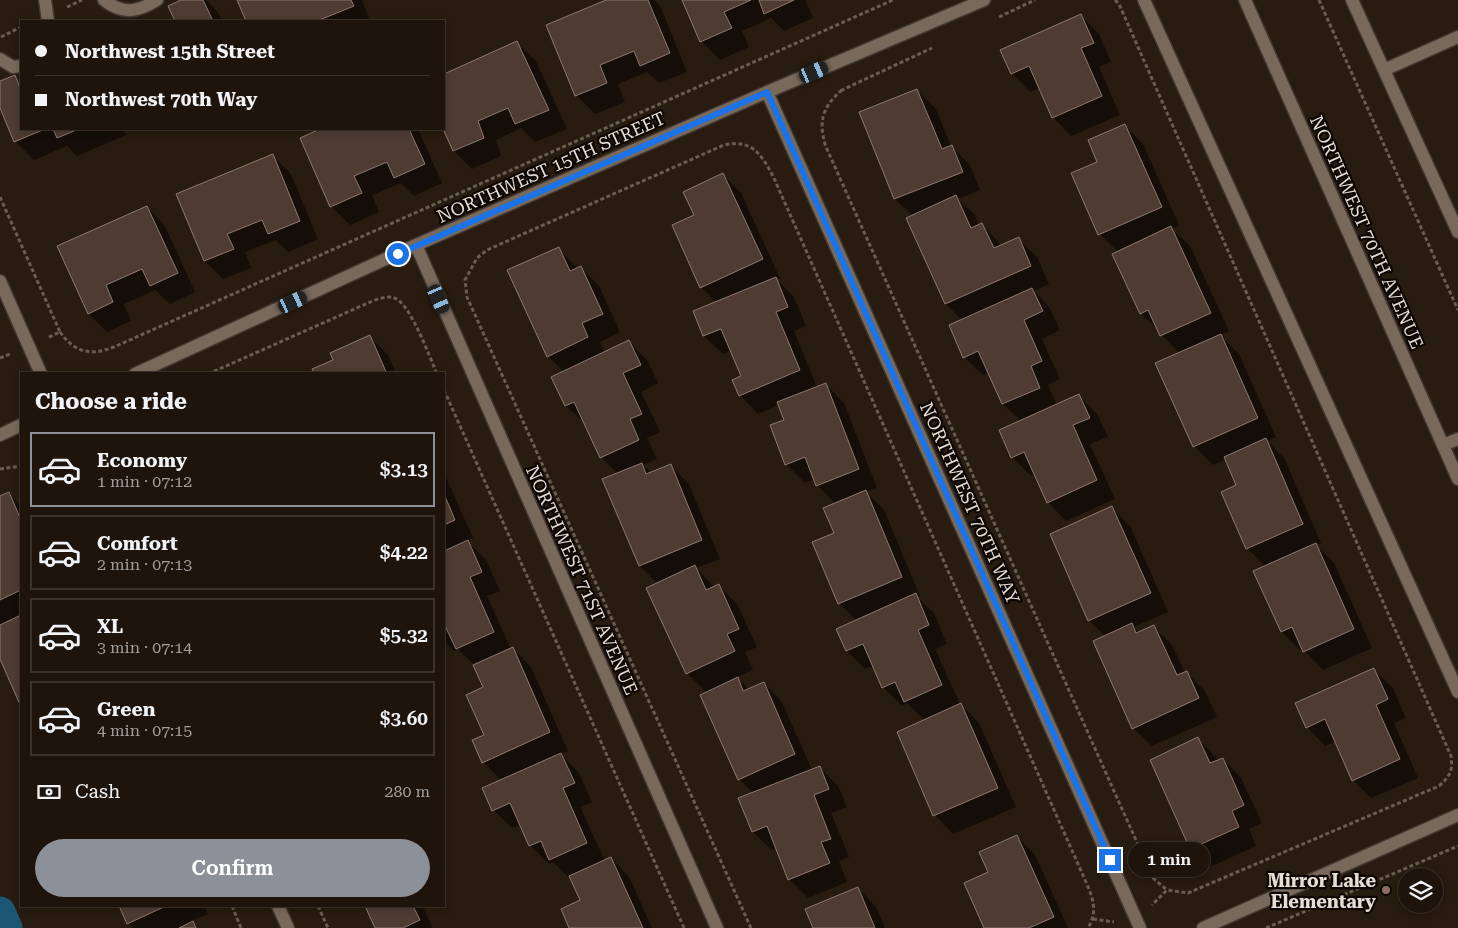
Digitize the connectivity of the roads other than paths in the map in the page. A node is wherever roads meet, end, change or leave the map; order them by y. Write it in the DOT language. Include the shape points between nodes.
graph roads {
  1 [pos="45,0"];
  2 [pos="104,0"];
  3 [pos="157,0"];
  4 [pos="984,0"];
  5 [pos="1144,0"];
  6 [pos="1245,0"];
  7 [pos="1352,0"];
  8 [pos="48,20"];
  9 [pos="1458,37"];
  10 [pos="0,60"];
  11 [pos="20,66"];
  12 [pos="1384,70"];
  13 [pos="767,92"];
  14 [pos="1458,232"];
  15 [pos="416,246"];
  16 [pos="0,281"];
  17 [pos="40,372"];
  18 [pos="139,372"];
  19 [pos="20,425"];
  20 [pos="0,435"];
  21 [pos="1458,439"];
  22 [pos="1443,445"];
  23 [pos="1458,479"];
  24 [pos="1458,692"];
  25 [pos="1458,815"];
  26 [pos="278,907"];
  27 [pos="288,928"];
  28 [pos="716,928"];
  29 [pos="1140,928"];
  30 [pos="1203,928"];
  1 -- 8 [label="street"];
  2 -- 3 [label="street" via="113,7 126,10 144,9"];
  4 -- 13 [label="street, NORTHWEST 15TH STREET"];
  5 -- 24 [label="street"];
  6 -- 22 [label="street, NORTHWEST 70TH AVENUE"];
  7 -- 12 [label="street"];
  9 -- 12 [label="street"];
  10 -- 11 [label="street" via="13,67"];
  12 -- 14 [label="street"];
  13 -- 15 [label="street, NORTHWEST 15TH STREET"];
  13 -- 29 [label="street, NORTHWEST 70TH WAY"];
  15 -- 18 [label="street, NORTHWEST 15TH STREET"];
  15 -- 28 [label="street, NORTHWEST 71ST AVENUE"];
  16 -- 17 [label="street"];
  19 -- 20 [label="street"];
  21 -- 22 [label="street"];
  22 -- 23 [label="street, NORTHWEST 70TH AVENUE"];
  25 -- 30 [label="street"];
  26 -- 27 [label="street"];
}
